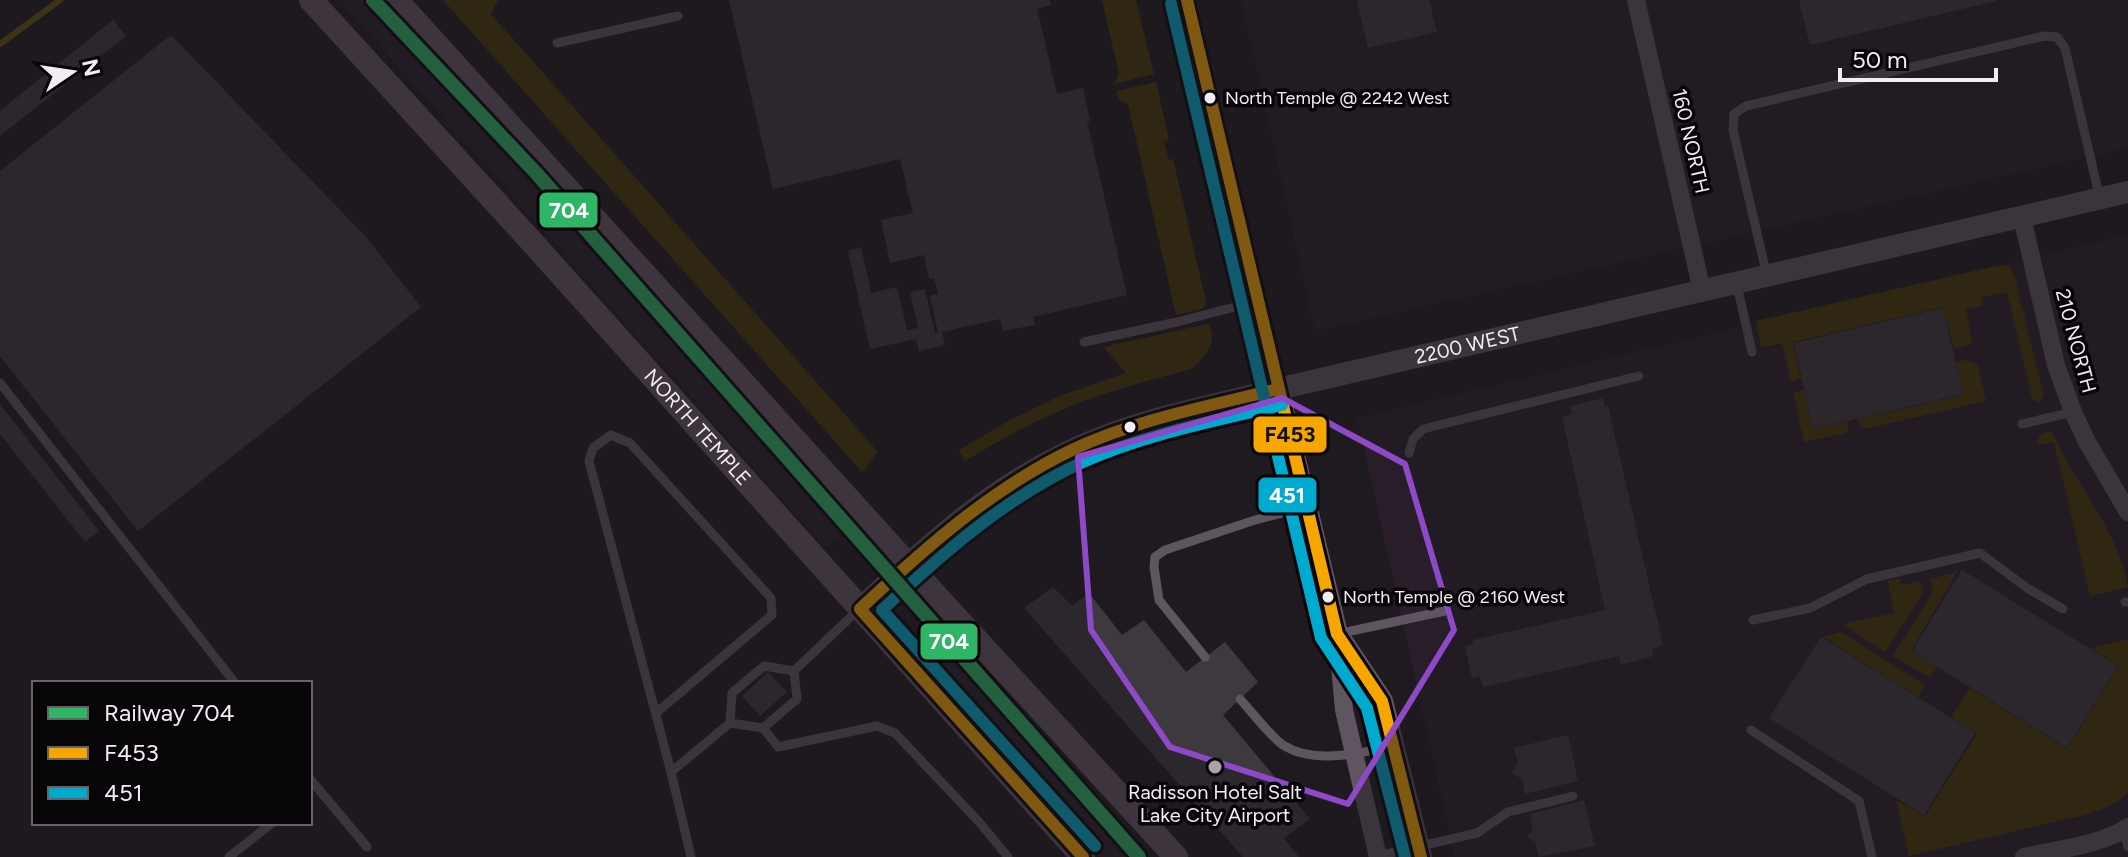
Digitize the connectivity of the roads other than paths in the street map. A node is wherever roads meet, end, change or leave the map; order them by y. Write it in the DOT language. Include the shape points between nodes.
graph roads {
  1 [pos="311,0"];
  2 [pos="396,0"];
  3 [pos="1187,0"];
  4 [pos="1636,0"];
  5 [pos="678,16"];
  6 [pos="557,43"];
  7 [pos="2128,192"];
  8 [pos="2100,199"];
  9 [pos="2022,217"];
  10 [pos="1767,276"];
  11 [pos="1736,283"];
  12 [pos="1702,291"];
  13 [pos="1258,301"];
  14 [pos="1084,342"];
  15 [pos="1752,352"];
  16 [pos="1639,376"];
  17 [pos="0,383"];
  18 [pos="1278,389"];
  19 [pos="2073,412"];
  20 [pos="2022,424"];
  21 [pos="1409,453"];
  22 [pos="1306,507"];
  23 [pos="2127,507"];
  24 [pos="908,564"];
  25 [pos="860,609"];
  26 [pos="2063,609"];
  27 [pos="1445,611"];
  28 [pos="1753,620"];
  29 [pos="1337,634"];
  30 [pos="1205,657"];
  31 [pos="794,671"];
  32 [pos="233,681"];
  33 [pos="1240,699"];
  34 [pos="656,713"];
  35 [pos="730,723"];
  36 [pos="763,728"];
  37 [pos="1751,730"];
  38 [pos="1394,746"];
  39 [pos="1354,755"];
  40 [pos="671,772"];
  41 [pos="312,786"];
  42 [pos="1573,796"];
  43 [pos="269,825"];
  44 [pos="2127,835"];
  45 [pos="367,847"];
  46 [pos="1420,852"];
  47 [pos="1378,856"];
  48 [pos="229,857"];
  49 [pos="691,857"];
  50 [pos="1008,857"];
  51 [pos="1083,857"];
  52 [pos="1176,857"];
  53 [pos="1872,857"];
  54 [pos="2024,857"];
  1 -- 25 [label="main road, NORTH TEMPLE"];
  2 -- 24 [label="main road"];
  3 -- 13 [label="street"];
  4 -- 12 [label="street, 160 NORTH"];
  5 -- 6 [label="lane"];
  7 -- 8 [label="street, 2200 WEST"];
  8 -- 9 [label="street, 2200 WEST"];
  8 -- 10 [label="lane" via="2065,48 2057,37 2044,36 1746,106 1734,114 1733,130"];
  9 -- 10 [label="street, 2200 WEST"];
  9 -- 19 [label="street, 210 NORTH" via="2056,365"];
  10 -- 11 [label="street, 2200 WEST"];
  11 -- 12 [label="street, 2200 WEST"];
  11 -- 15 [label="lane"];
  12 -- 18 [label="street, 2200 WEST"];
  13 -- 14 [label="lane"];
  13 -- 18 [label="street"];
  16 -- 21 [label="lane" via="1423,429"];
  17 -- 32 [label="lane"];
  18 -- 22 [label="street"];
  18 -- 24 [label="street, 2200 WEST" via="1157,419 1075,448 994,494"];
  19 -- 20 [label="lane"];
  19 -- 23 [label="street, 210 NORTH"];
  22 -- 29 [label="street"];
  22 -- 30 [label="lane" via="1155,557 1159,600"];
  24 -- 25 [label="street, 2200 WEST"];
  24 -- 52 [label="main road"];
  25 -- 31 [label="lane"];
  25 -- 51 [label="main road, NORTH TEMPLE"];
  26 -- 28 [label="lane" via="1980,553 1867,579 1810,608"];
  27 -- 29 [label="lane"];
  29 -- 38 [label="street" via="1382,701"];
  29 -- 39 [label="street"];
  31 -- 35 [label="lane" via="764,666 746,680 732,693"];
  31 -- 36 [label="lane" via="797,699"];
  33 -- 39 [label="lane" via="1283,745 1310,755"];
  34 -- 34 [label="lane" via="589,461 593,448 611,435 630,443 771,598 772,615"];
  34 -- 40 [label="lane"];
  35 -- 36 [label="lane"];
  35 -- 40 [label="lane"];
  36 -- 50 [label="lane" via="778,747 877,726 895,733"];
  37 -- 53 [label="lane" via="1859,801"];
  38 -- 39 [label="lane"];
  38 -- 46 [label="street"];
  39 -- 47 [label="street"];
  40 -- 49 [label="lane"];
  41 -- 45 [label="lane"];
  42 -- 46 [label="lane" via="1508,812 1477,833"];
  43 -- 48 [label="lane"];
  44 -- 54 [label="street"];
  46 -- 47 [label="lane"];
}
